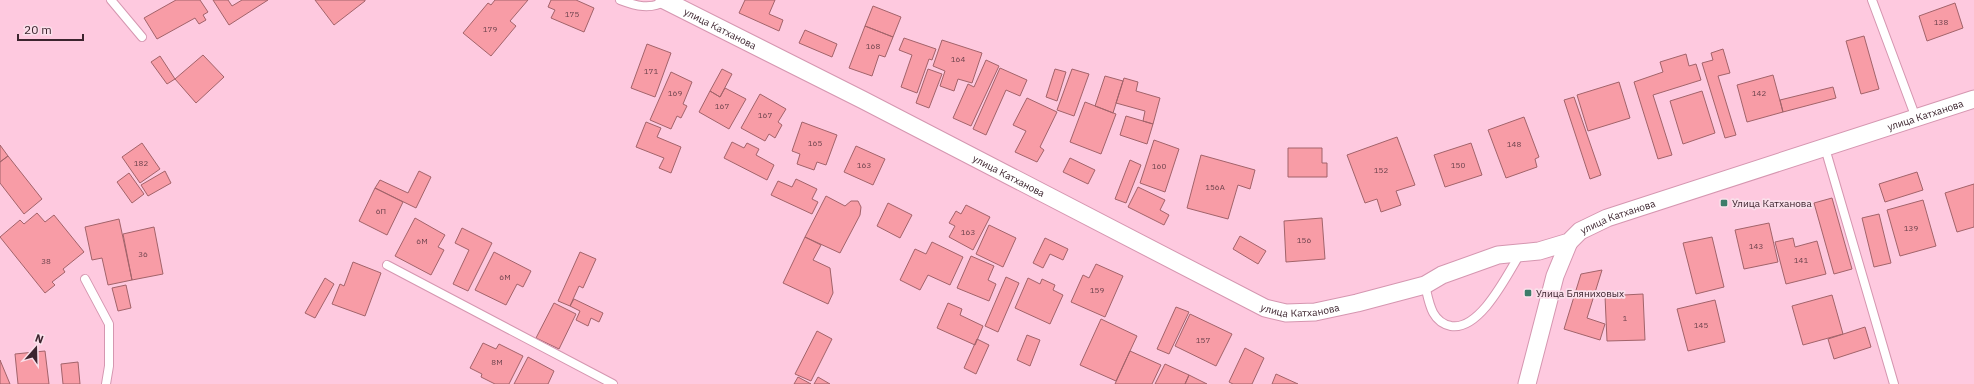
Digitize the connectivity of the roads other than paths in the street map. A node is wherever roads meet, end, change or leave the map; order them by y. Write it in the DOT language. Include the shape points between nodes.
graph roads {
  1 [pos="111,0"];
  2 [pos="620,0"];
  3 [pos="1872,0"];
  4 [pos="665,1"];
  5 [pos="142,37"];
  6 [pos="1974,99"];
  7 [pos="1916,118"];
  8 [pos="1825,148"];
  9 [pos="1569,242"];
  10 [pos="1521,252"];
  11 [pos="387,265"];
  12 [pos="85,279"];
  13 [pos="1425,285"];
  14 [pos="106,384"];
  15 [pos="613,384"];
  16 [pos="1527,384"];
  17 [pos="1894,384"];
  1 -- 5 [label="lane"];
  2 -- 4 [label="lane" via="646,7 658,6"];
  3 -- 7 [label="lane"];
  4 -- 13 [label="street, улица Катханова" via="863,100 1265,308 1286,312 1315,312"];
  6 -- 7 [label="street, улица Катханова"];
  7 -- 8 [label="street, улица Катханова"];
  8 -- 9 [label="street, улица Катханова" via="1606,218 1580,231"];
  8 -- 17 [label="lane"];
  9 -- 10 [label="street, улица Катханова" via="1539,251"];
  9 -- 16 [label="street" via="1555,276"];
  10 -- 13 [label="street, улица Катханова" via="1482,260 1442,275"];
  10 -- 13 [label="lane" via="1489,302 1467,324 1449,325 1439,321 1432,313"];
  11 -- 15 [label="lane"];
  12 -- 14 [label="lane" via="109,324 109,366"];
}
